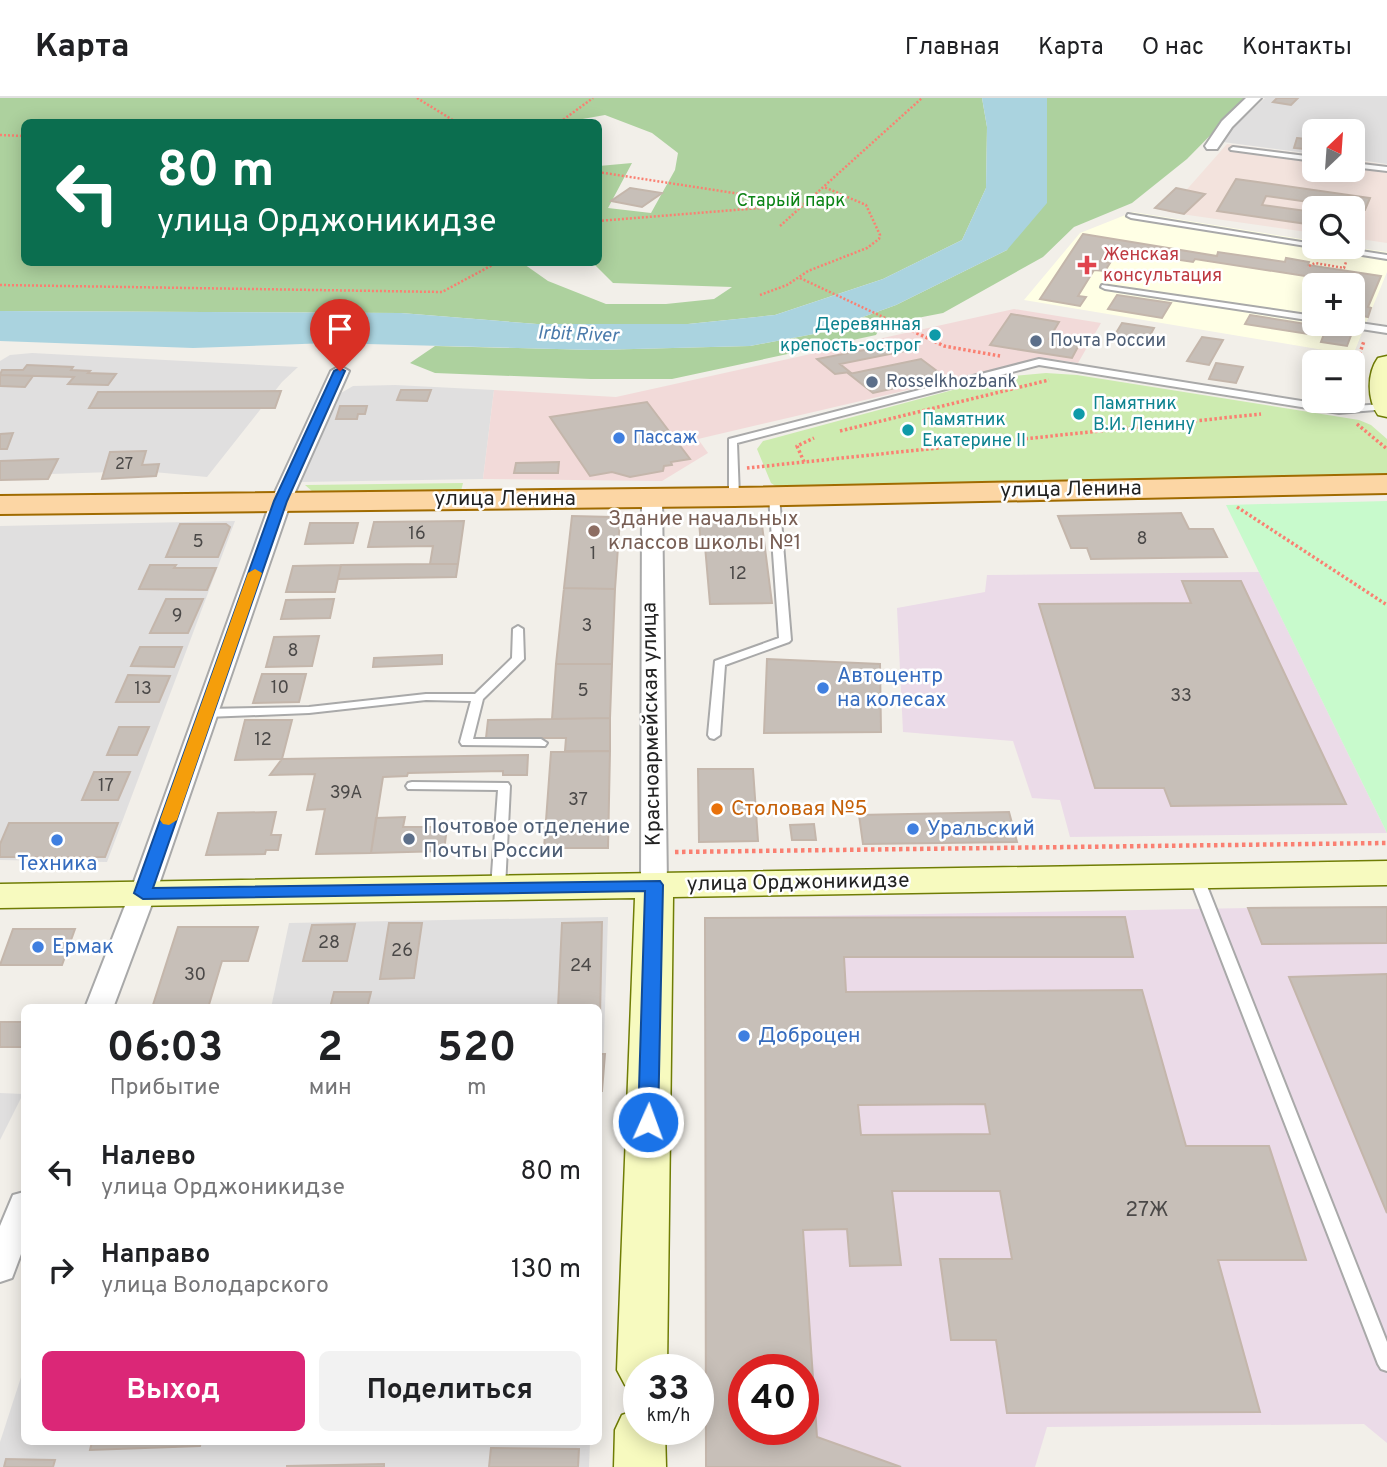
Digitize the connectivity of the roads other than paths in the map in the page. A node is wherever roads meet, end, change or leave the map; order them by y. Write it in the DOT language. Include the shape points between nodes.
graph roads {
  1 [pos="1254,98"];
  2 [pos="1212,146"];
  3 [pos="1233,149"];
  4 [pos="1302,158"];
  5 [pos="1365,166"];
  6 [pos="1387,169"];
  7 [pos="1131,216"];
  8 [pos="1302,244"];
  9 [pos="1365,254"];
  10 [pos="1387,257"];
  11 [pos="1105,288"];
  12 [pos="1302,317"];
  13 [pos="1365,326"];
  14 [pos="1387,330"];
  15 [pos="1387,363"];
  16 [pos="340,371"];
  17 [pos="1386,408"];
  18 [pos="733,483"];
  19 [pos="1387,484"];
  20 [pos="774,496"];
  21 [pos="652,498"];
  22 [pos="281,501"];
  23 [pos="0,505"];
  24 [pos="518,629"];
  25 [pos="478,698"];
  26 [pos="206,713"];
  27 [pos="714,735"];
  28 [pos="541,743"];
  29 [pos="412,786"];
  30 [pos="654,869"];
  31 [pos="1387,873"];
  32 [pos="1196,876"];
  33 [pos="498,888"];
  34 [pos="143,893"];
  35 [pos="0,896"];
  36 [pos="101,1004"];
  37 [pos="21,1212"];
  38 [pos="0,1269"];
  39 [pos="642,1354"];
  40 [pos="1387,1364"];
  41 [pos="640,1445"];
  42 [pos="639,1467"];
  1 -- 2 [label="street"];
  3 -- 4 [label="lane"];
  5 -- 6 [label="lane"];
  7 -- 8 [label="lane"];
  9 -- 10 [label="lane"];
  11 -- 12 [label="lane"];
  13 -- 14 [label="lane"];
  15 -- 17 [label="main road" via="1382,385"];
  16 -- 22 [label="street"];
  17 -- 18 [label="lane" via="1339,410 1039,362 732,441"];
  18 -- 20 [label="main road, улица Ленина"];
  18 -- 21 [label="main road, улица Ленина"];
  19 -- 20 [label="main road, улица Ленина"];
  20 -- 27 [label="lane" via="785,640 719,663"];
  21 -- 22 [label="main road, улица Ленина"];
  21 -- 30 [label="street, Красноармейская улица"];
  22 -- 23 [label="main road, улица Ленина"];
  22 -- 26 [label="street"];
  24 -- 25 [label="lane" via="518,659"];
  25 -- 26 [label="lane" via="426,697 309,710"];
  25 -- 28 [label="lane" via="466,742"];
  26 -- 34 [label="street"];
  29 -- 33 [label="lane" via="504,786"];
  30 -- 32 [label="main road, улица Орджоникидзе"];
  30 -- 33 [label="main road, улица Орджоникидзе"];
  30 -- 39 [label="main road, Красноармейская улица"];
  31 -- 32 [label="main road, улица Орджоникидзе"];
  32 -- 40 [label="lane"];
  33 -- 34 [label="main road, улица Орджоникидзе"];
  34 -- 35 [label="main road, улица Орджоникидзе"];
  34 -- 36 [label="street"];
  37 -- 38 [label="street"];
  41 -- 42 [label="main road"];
}
